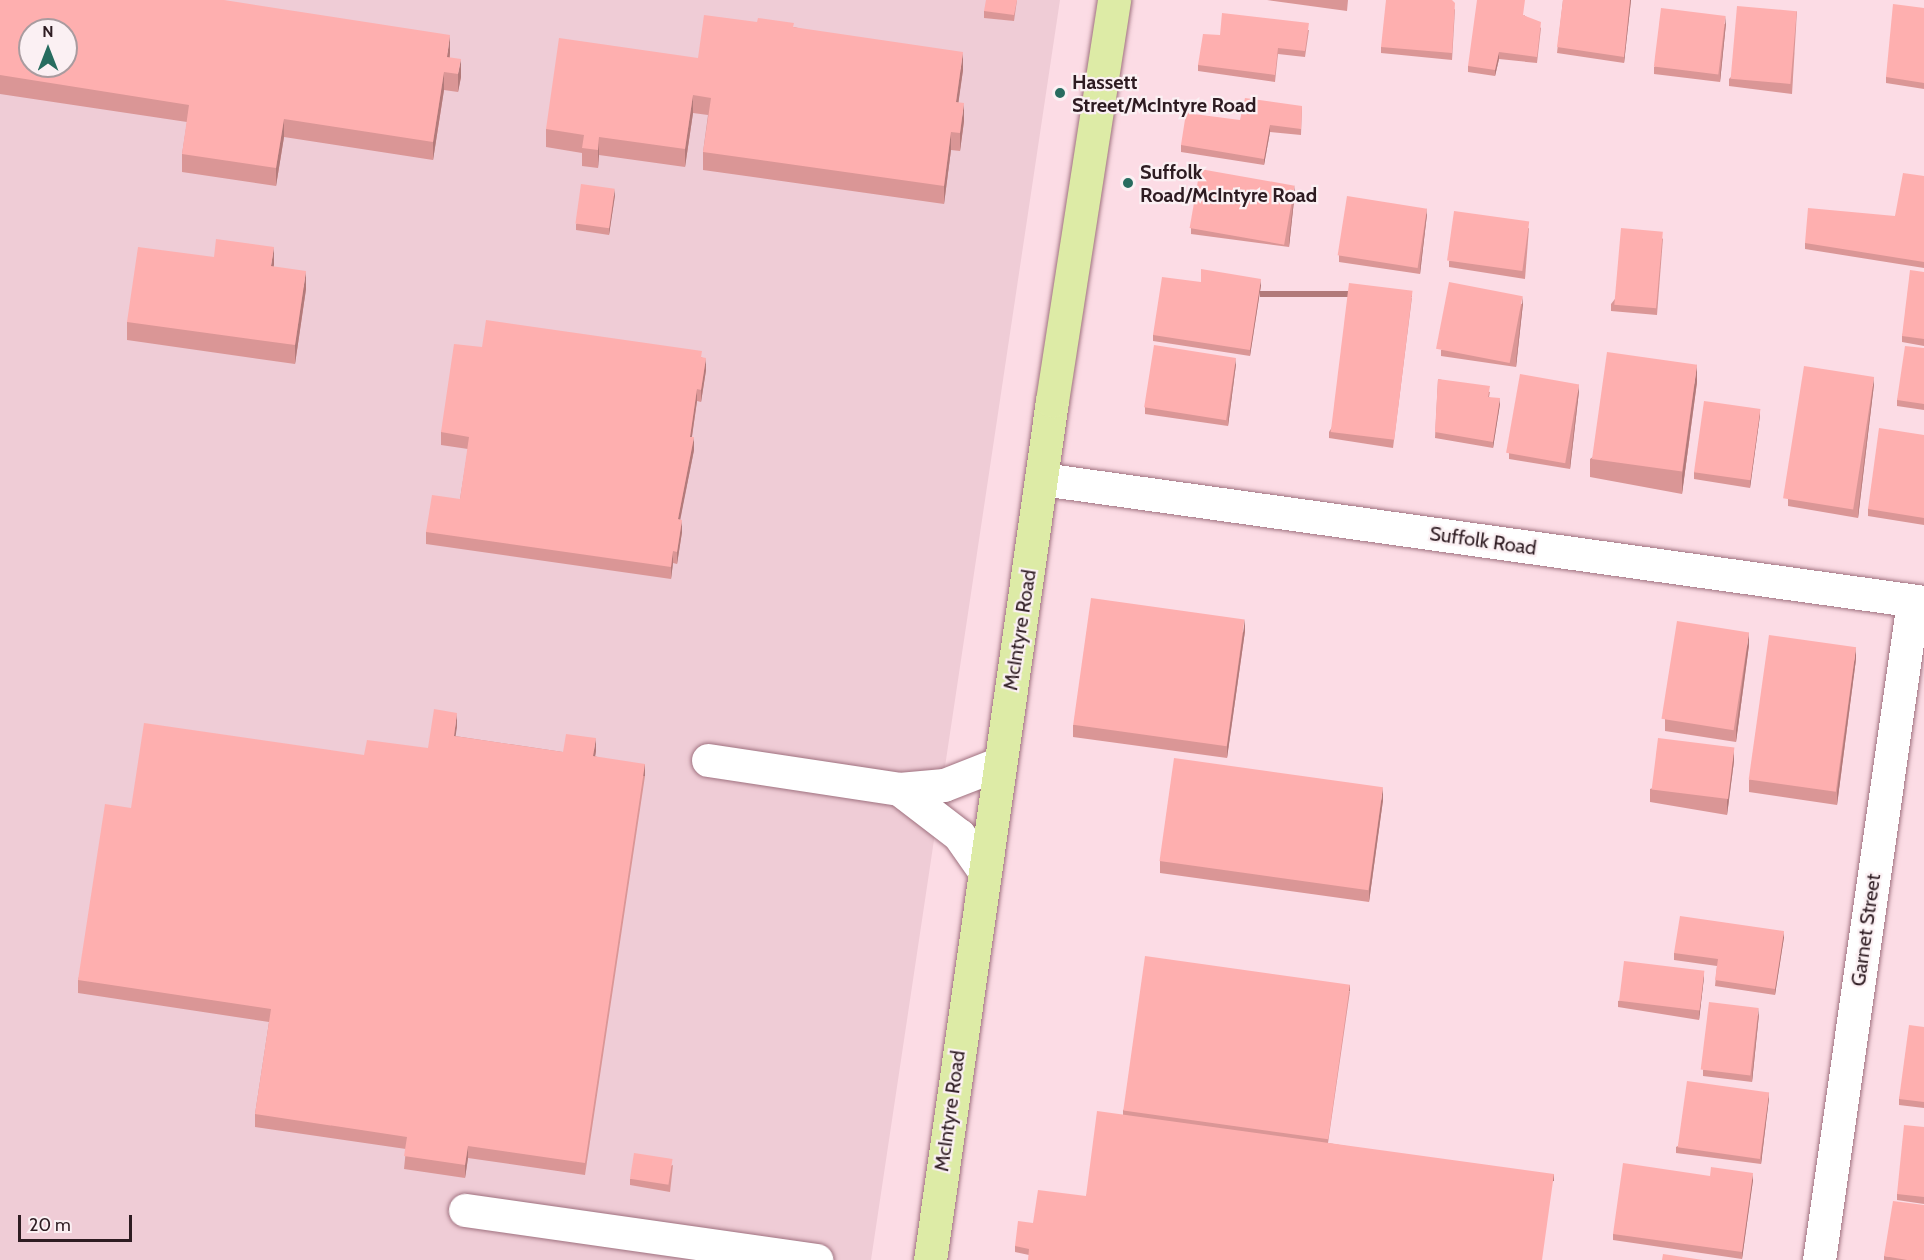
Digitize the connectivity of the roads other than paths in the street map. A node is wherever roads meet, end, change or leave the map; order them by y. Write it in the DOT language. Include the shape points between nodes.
graph roads {
  1 [pos="1114,0"];
  2 [pos="1042,479"];
  3 [pos="1919,601"];
  4 [pos="708,760"];
  5 [pos="1000,763"];
  6 [pos="899,789"];
  7 [pos="984,871"];
  8 [pos="465,1210"];
  9 [pos="816,1260"];
  10 [pos="930,1260"];
  11 [pos="1819,1260"];
  1 -- 2 [label="main road, McIntyre Road"];
  2 -- 3 [label="street, Suffolk Road"];
  2 -- 5 [label="main road, McIntyre Road"];
  3 -- 11 [label="street, Garnet Street"];
  4 -- 6 [label="street"];
  5 -- 6 [label="street" via="944,785"];
  5 -- 7 [label="main road, McIntyre Road"];
  6 -- 7 [label="street" via="959,835"];
  7 -- 10 [label="main road, McIntyre Road"];
  8 -- 9 [label="street"];
}
